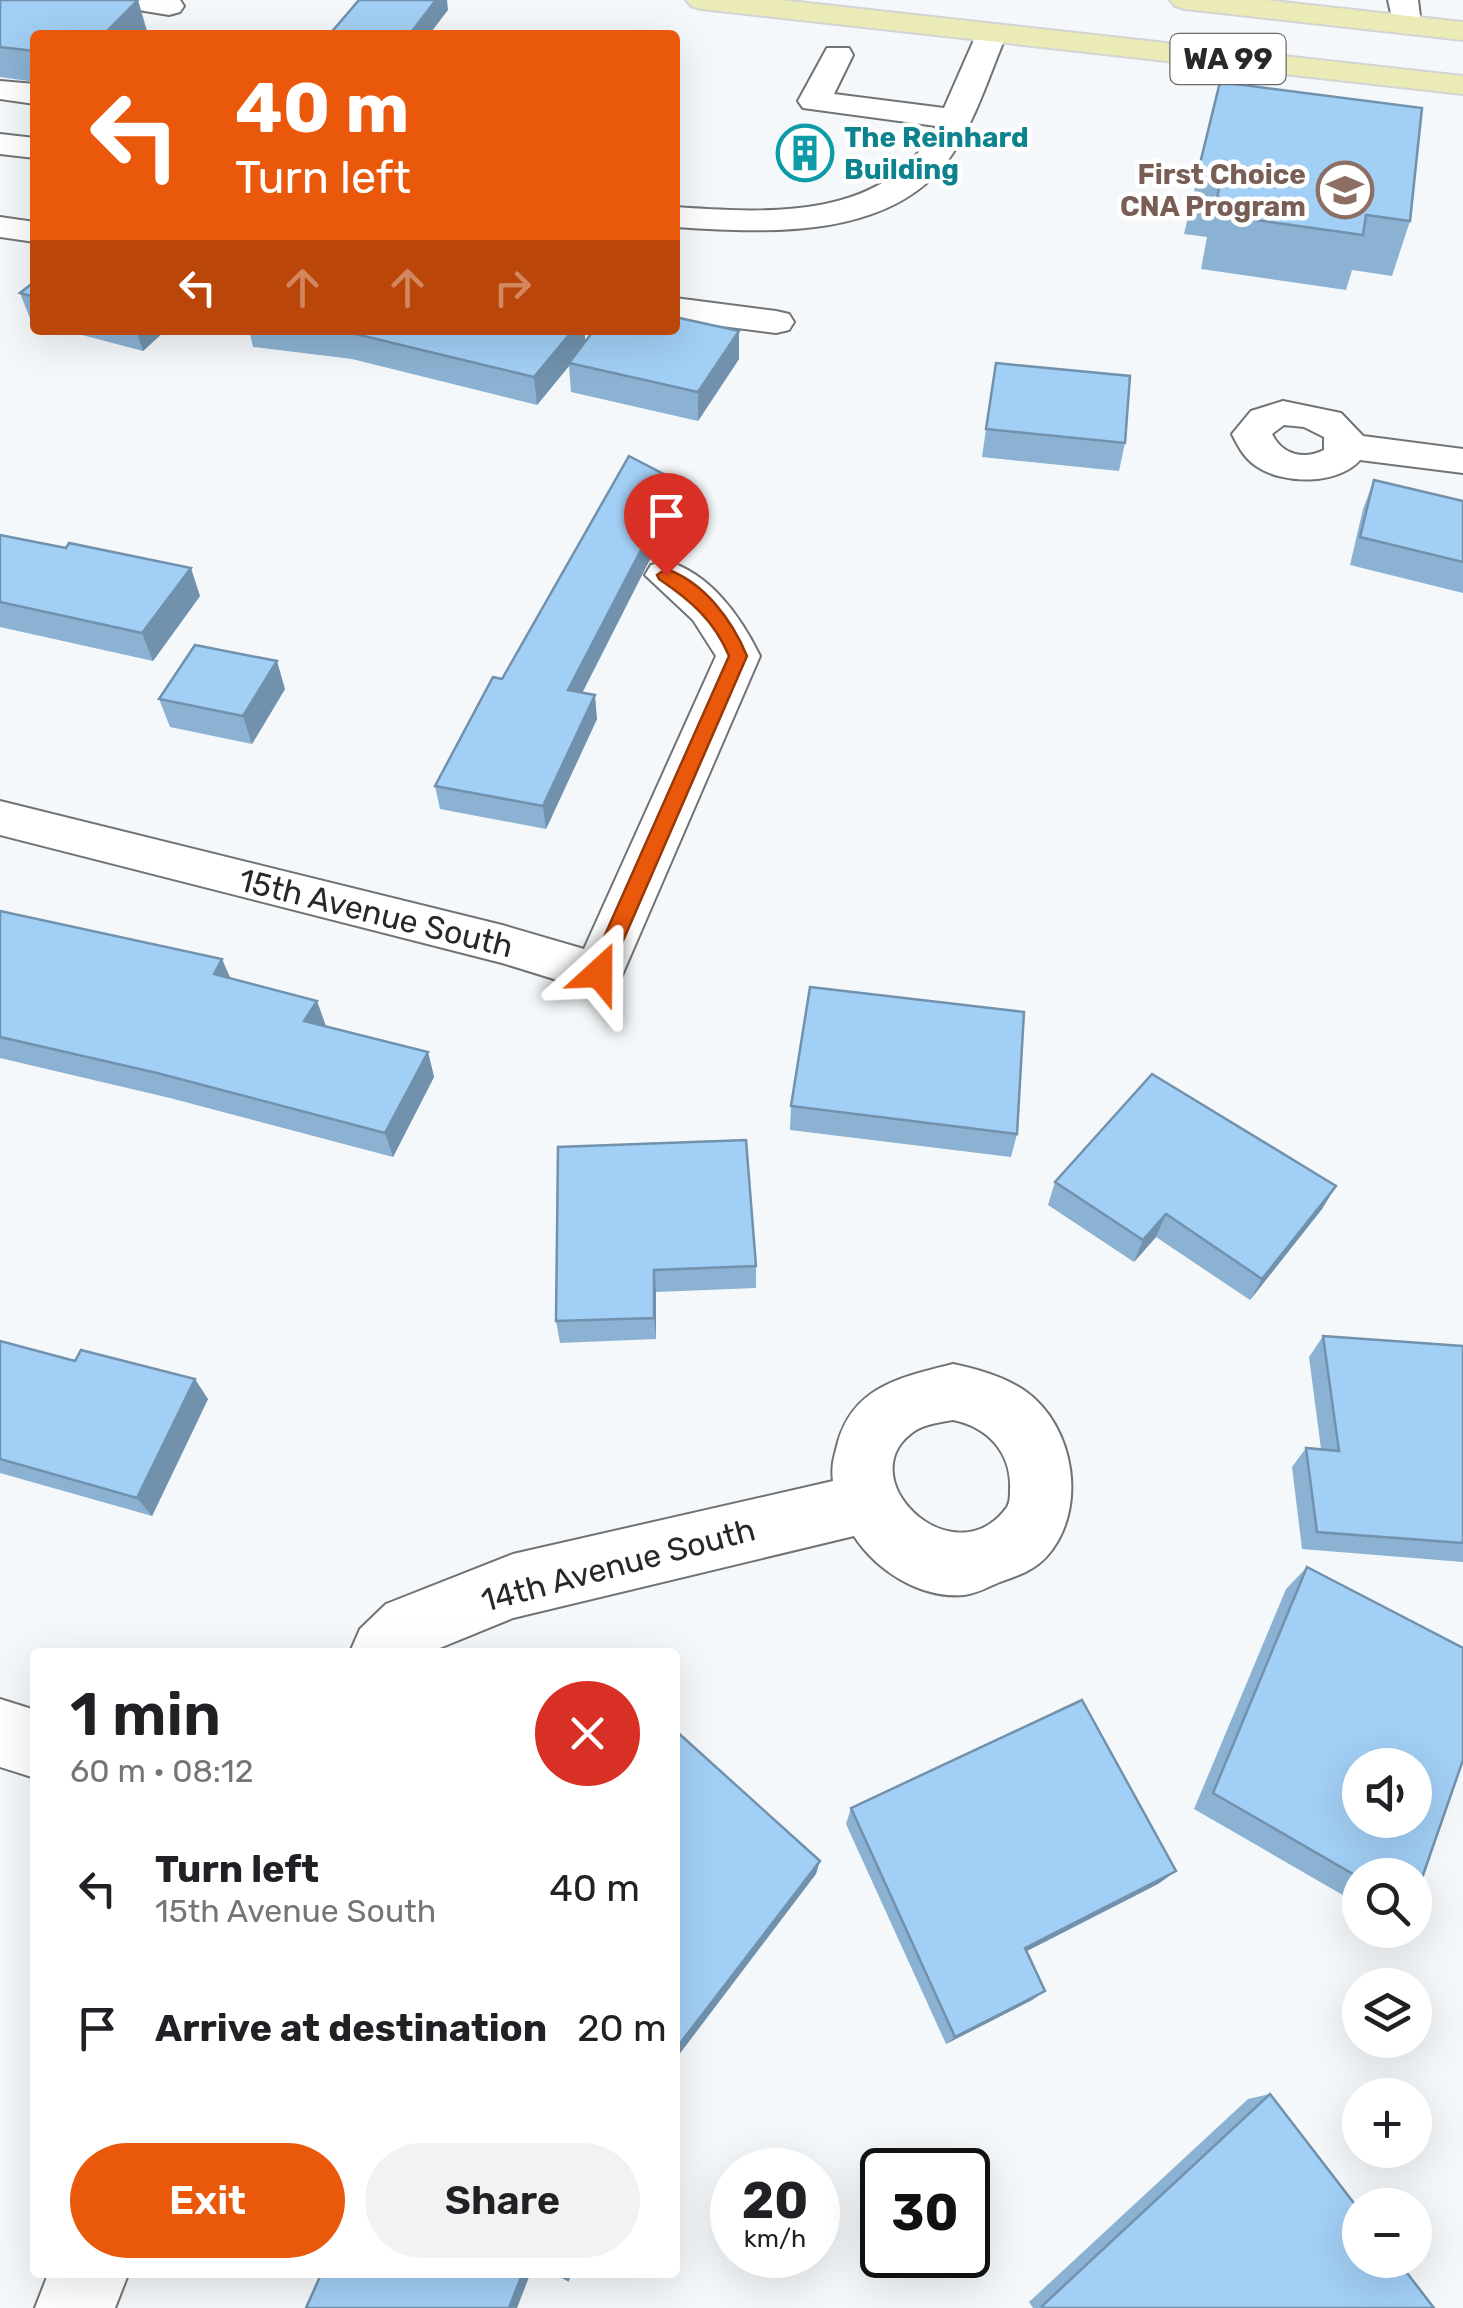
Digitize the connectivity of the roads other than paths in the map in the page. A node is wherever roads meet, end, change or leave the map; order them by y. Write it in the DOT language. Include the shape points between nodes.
graph roads {
  1 [pos="124,0"];
  2 [pos="700,0"];
  3 [pos="1008,0"];
  4 [pos="1185,0"];
  5 [pos="169,6"];
  6 [pos="1404,12"];
  7 [pos="1463,31"];
  8 [pos="992,33"];
  9 [pos="838,55"];
  10 [pos="1463,85"];
  11 [pos="0,90"];
  12 [pos="30,93"];
  13 [pos="954,119"];
  14 [pos="0,144"];
  15 [pos="30,147"];
  16 [pos="680,213"];
  17 [pos="0,227"];
  18 [pos="30,231"];
  19 [pos="680,310"];
  20 [pos="776,322"];
  21 [pos="1347,446"];
  22 [pos="1463,461"];
  23 [pos="666,575"];
  24 [pos="0,818"];
  25 [pos="866,1504"];
  26 [pos="387,1648"];
  27 [pos="0,1733"];
  28 [pos="30,1742"];
  29 [pos="87,2278"];
  30 [pos="75,2308"];
  1 -- 5 [label="street"];
  2 -- 8 [label="main road, WA 99"];
  3 -- 8 [label="main road"];
  4 -- 6 [label="main road, WA 99"];
  6 -- 7 [label="main road, WA 99"];
  8 -- 10 [label="main road, WA 99"];
  8 -- 13 [label="street"];
  9 -- 13 [label="street" via="814,100"];
  11 -- 12 [label="street"];
  13 -- 16 [label="street" via="936,154 882,198 831,215 756,221"];
  14 -- 15 [label="street"];
  17 -- 18 [label="street"];
  19 -- 20 [label="street"];
  21 -- 22 [label="street"];
  23 -- 24 [label="street, 15th Avenue South" via="702,600 738,656 599,973"];
  25 -- 26 [label="street, 14th Avenue South" via="514,1586 408,1628"];
  27 -- 28 [label="street"];
  29 -- 30 [label="street"];
}
